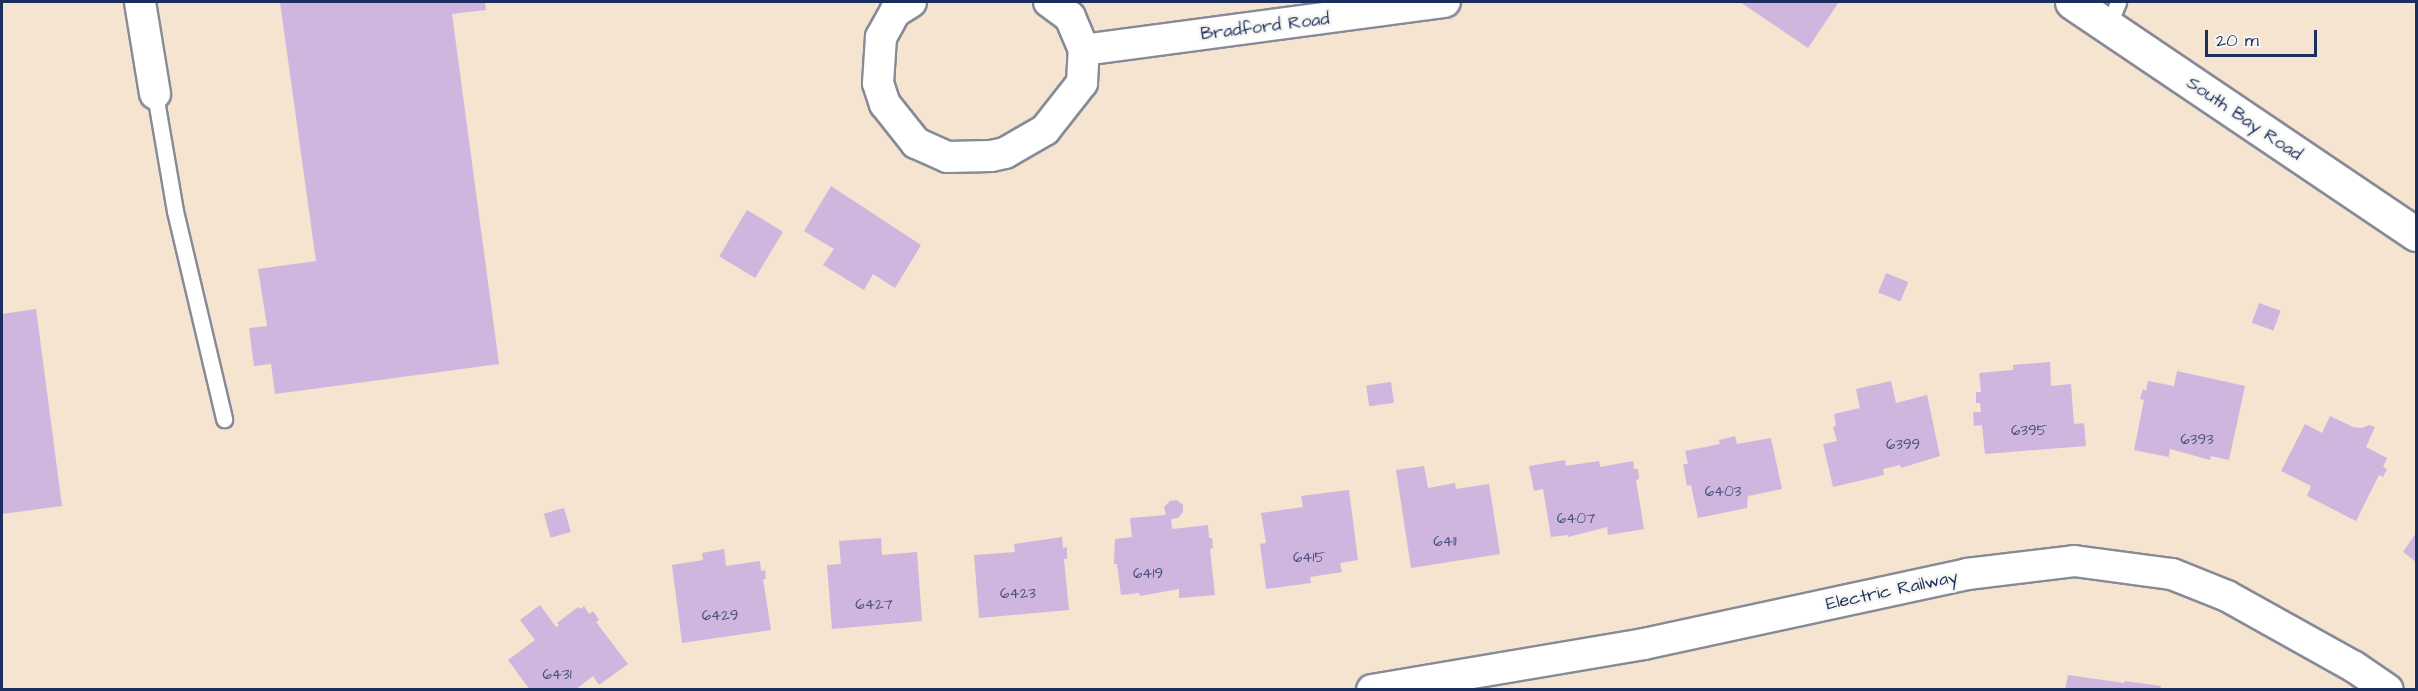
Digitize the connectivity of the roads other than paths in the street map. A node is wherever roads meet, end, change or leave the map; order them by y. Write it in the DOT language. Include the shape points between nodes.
graph roads {
  1 [pos="140,2"];
  2 [pos="911,2"];
  3 [pos="1049,2"];
  4 [pos="1445,2"];
  5 [pos="2072,2"];
  6 [pos="2113,14"];
  7 [pos="1084,50"];
  8 [pos="155,94"];
  9 [pos="2416,234"];
  10 [pos="224,420"];
  11 [pos="1372,690"];
  12 [pos="2388,690"];
  1 -- 8 [label="street"];
  2 -- 7 [label="street" via="895,12 881,37 878,83 885,104 916,143 947,156 1005,153 1045,130 1082,83"];
  3 -- 7 [label="street" via="1070,17"];
  4 -- 7 [label="street, Bradford Road"];
  5 -- 6 [label="street, South Bay Road"];
  6 -- 9 [label="street, South Bay Road"];
  8 -- 10 [label="lane" via="176,211"];
  11 -- 12 [label="street, Electric Railway" via="1644,645 1967,574 2074,561 2172,574 2227,596 2354,666"];
}
